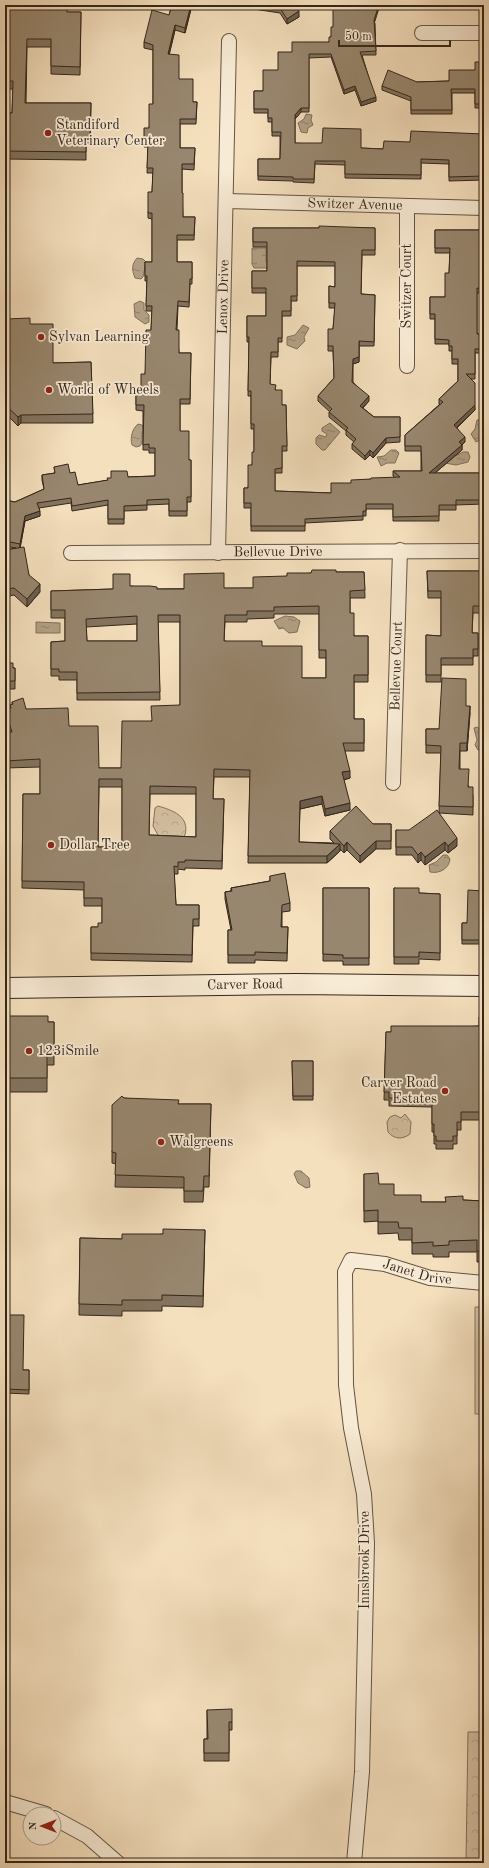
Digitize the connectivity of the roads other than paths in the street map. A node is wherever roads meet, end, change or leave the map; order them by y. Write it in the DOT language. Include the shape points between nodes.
graph roads {
  1 [pos="422,33"];
  2 [pos="484,33"];
  3 [pos="230,42"];
  4 [pos="226,202"];
  5 [pos="407,207"];
  6 [pos="484,208"];
  7 [pos="407,366"];
  8 [pos="400,550"];
  9 [pos="484,551"];
  10 [pos="71,553"];
  11 [pos="218,553"];
  12 [pos="393,782"];
  13 [pos="484,986"];
  14 [pos="5,988"];
  15 [pos="351,1260"];
  16 [pos="484,1283"];
  17 [pos="5,1802"];
  18 [pos="22,1807"];
  19 [pos="62,1822"];
  20 [pos="118,1863"];
  21 [pos="354,1863"];
  1 -- 2 [label="street"];
  3 -- 4 [label="street, Lenox Drive"];
  4 -- 5 [label="street, Switzer Avenue"];
  4 -- 11 [label="street, Lenox Drive"];
  5 -- 6 [label="street, Switzer Avenue"];
  5 -- 7 [label="street, Switzer Court"];
  8 -- 9 [label="street, Bellevue Drive"];
  8 -- 11 [label="street, Bellevue Drive"];
  8 -- 12 [label="street, Bellevue Court"];
  10 -- 11 [label="street, Bellevue Drive"];
  13 -- 14 [label="street, Carver Road" via="296,984"];
  15 -- 16 [label="street, Janet Drive" via="385,1264 430,1278"];
  15 -- 21 [label="street, Innsbrook Drive" via="345,1272 346,1385 351,1428 364,1494 367,1543 362,1772"];
  17 -- 18 [label="street"];
  19 -- 20 [label="street" via="87,1836"];
}
